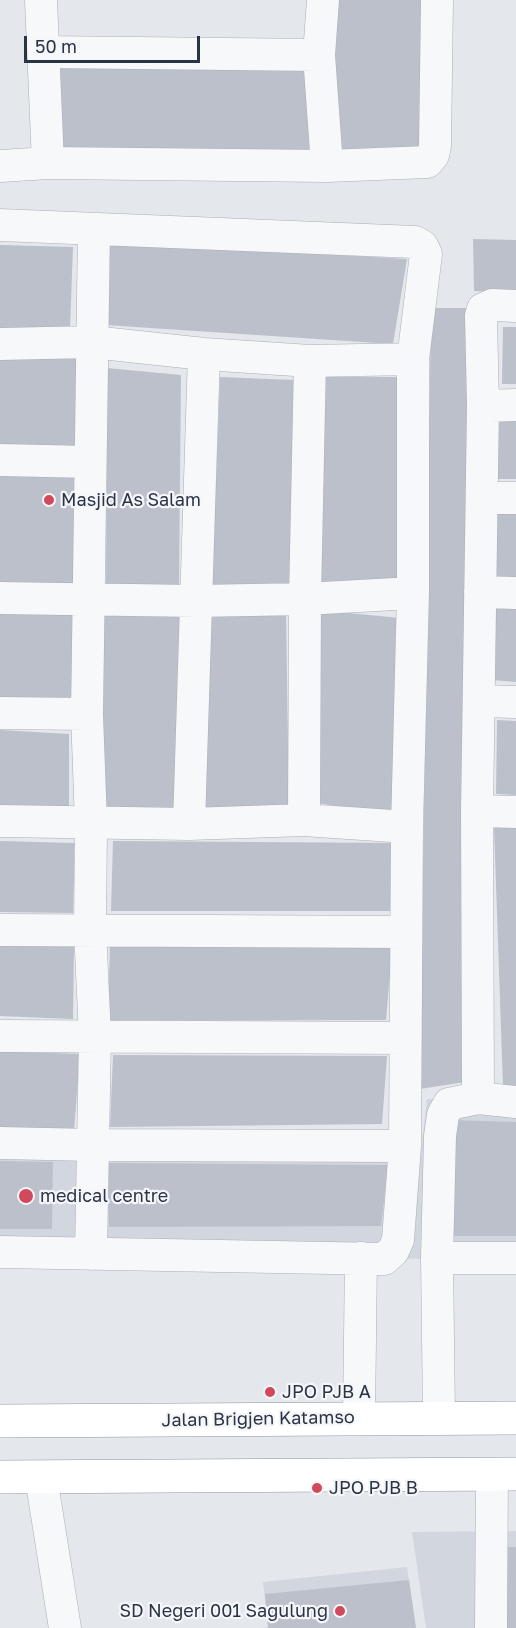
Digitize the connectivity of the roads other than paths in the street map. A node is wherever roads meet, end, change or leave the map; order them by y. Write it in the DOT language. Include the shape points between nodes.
graph roads {
  1 [pos="41,0"];
  2 [pos="323,0"];
  3 [pos="437,0"];
  4 [pos="44,52"];
  5 [pos="319,55"];
  6 [pos="48,163"];
  7 [pos="0,166"];
  8 [pos="327,166"];
  9 [pos="0,225"];
  10 [pos="94,229"];
  11 [pos="516,306"];
  12 [pos="92,342"];
  13 [pos="0,344"];
  14 [pos="204,354"];
  15 [pos="413,359"];
  16 [pos="310,360"];
  17 [pos="516,405"];
  18 [pos="483,406"];
  19 [pos="0,460"];
  20 [pos="90,462"];
  21 [pos="482,498"];
  22 [pos="516,498"];
  23 [pos="480,592"];
  24 [pos="516,592"];
  25 [pos="413,593"];
  26 [pos="0,598"];
  27 [pos="88,599"];
  28 [pos="305,599"];
  29 [pos="196,601"];
  30 [pos="479,701"];
  31 [pos="516,702"];
  32 [pos="0,713"];
  33 [pos="87,714"];
  34 [pos="477,811"];
  35 [pos="516,812"];
  36 [pos="304,820"];
  37 [pos="0,821"];
  38 [pos="91,824"];
  39 [pos="189,824"];
  40 [pos="407,827"];
  41 [pos="0,930"];
  42 [pos="90,930"];
  43 [pos="406,932"];
  44 [pos="0,1036"];
  45 [pos="95,1036"];
  46 [pos="405,1038"];
  47 [pos="478,1098"];
  48 [pos="516,1102"];
  49 [pos="0,1143"];
  50 [pos="93,1145"];
  51 [pos="405,1146"];
  52 [pos="0,1252"];
  53 [pos="91,1254"];
  54 [pos="361,1258"];
  55 [pos="437,1258"];
  56 [pos="516,1258"];
  57 [pos="439,1417"];
  58 [pos="359,1418"];
  59 [pos="516,1418"];
  60 [pos="0,1421"];
  61 [pos="504,1474"];
  62 [pos="0,1477"];
  63 [pos="41,1477"];
  64 [pos="65,1628"];
  65 [pos="491,1628"];
  1 -- 4 [label="street"];
  2 -- 5 [label="street"];
  3 -- 8 [label="street" via="433,155 427,162"];
  4 -- 5 [label="street"];
  4 -- 6 [label="street"];
  5 -- 8 [label="street"];
  6 -- 7 [label="street"];
  6 -- 8 [label="street"];
  9 -- 10 [label="street"];
  10 -- 12 [label="street"];
  10 -- 15 [label="street" via="415,242 426,254"];
  11 -- 18 [label="street" via="492,305 483,309"];
  12 -- 13 [label="street"];
  12 -- 14 [label="street"];
  12 -- 20 [label="street"];
  14 -- 16 [label="street"];
  14 -- 29 [label="street"];
  15 -- 16 [label="street"];
  15 -- 25 [label="street"];
  16 -- 28 [label="street"];
  17 -- 18 [label="street"];
  18 -- 21 [label="street"];
  19 -- 20 [label="street"];
  20 -- 27 [label="street"];
  21 -- 22 [label="street"];
  21 -- 23 [label="street"];
  23 -- 24 [label="street"];
  23 -- 30 [label="street"];
  25 -- 28 [label="street"];
  25 -- 40 [label="street"];
  26 -- 27 [label="street"];
  27 -- 29 [label="street"];
  27 -- 33 [label="street"];
  28 -- 29 [label="street"];
  28 -- 36 [label="street"];
  29 -- 39 [label="street"];
  30 -- 31 [label="street"];
  30 -- 34 [label="street"];
  32 -- 33 [label="street"];
  33 -- 38 [label="street"];
  34 -- 35 [label="street"];
  34 -- 47 [label="street"];
  36 -- 39 [label="street"];
  36 -- 40 [label="street"];
  37 -- 38 [label="street"];
  38 -- 39 [label="street"];
  38 -- 42 [label="street"];
  40 -- 43 [label="street"];
  41 -- 42 [label="street"];
  42 -- 43 [label="street"];
  42 -- 45 [label="street"];
  43 -- 46 [label="street"];
  44 -- 45 [label="street"];
  45 -- 46 [label="street"];
  45 -- 50 [label="street"];
  46 -- 51 [label="street"];
  47 -- 48 [label="street"];
  47 -- 55 [label="street" via="449,1104 442,1115"];
  49 -- 50 [label="street"];
  50 -- 51 [label="street"];
  50 -- 53 [label="street"];
  51 -- 54 [label="street" via="398,1240 384,1259"];
  52 -- 53 [label="street"];
  53 -- 54 [label="street"];
  54 -- 58 [label="street"];
  55 -- 56 [label="street"];
  55 -- 57 [label="street"];
  57 -- 58 [label="highway, Jalan Brigjen Katamso"];
  57 -- 59 [label="highway, Jalan Brigjen Katamso"];
  58 -- 60 [label="highway, Jalan Brigjen Katamso"];
  61 -- 63 [label="highway"];
  61 -- 65 [label="street"];
  62 -- 63 [label="highway"];
  63 -- 64 [label="street"];
}
